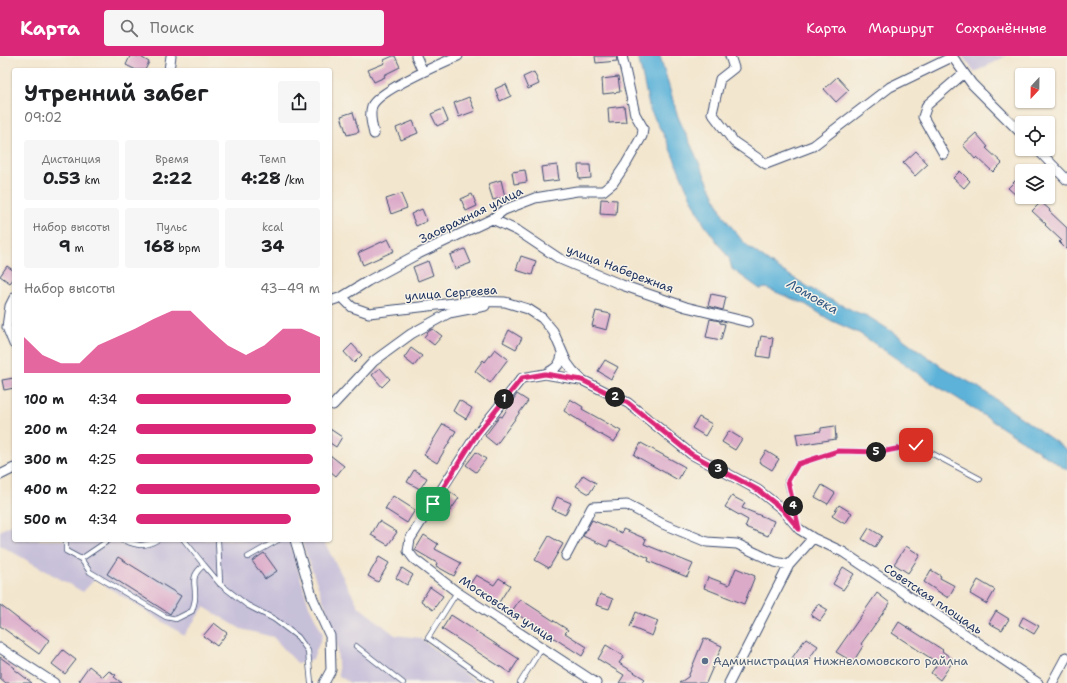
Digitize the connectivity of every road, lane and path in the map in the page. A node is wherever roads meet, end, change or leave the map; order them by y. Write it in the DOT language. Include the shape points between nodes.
graph roads {
  1 [pos="171,56"];
  2 [pos="416,56"];
  3 [pos="458,56"];
  4 [pos="622,56"];
  5 [pos="730,56"];
  6 [pos="952,56"];
  7 [pos="169,68"];
  8 [pos="423,72"];
  9 [pos="964,73"];
  10 [pos="1015,127"];
  11 [pos="374,134"];
  12 [pos="944,154"];
  13 [pos="1044,156"];
  14 [pos="1067,180"];
  15 [pos="492,220"];
  16 [pos="342,297"];
  17 [pos="332,300"];
  18 [pos="12,302"];
  19 [pos="505,302"];
  20 [pos="748,322"];
  21 [pos="12,339"];
  22 [pos="562,354"];
  23 [pos="545,374"];
  24 [pos="582,380"];
  25 [pos="333,405"];
  26 [pos="12,469"];
  27 [pos="0,475"];
  28 [pos="980,479"];
  29 [pos="799,529"];
  30 [pos="813,538"];
  31 [pos="66,542"];
  32 [pos="105,542"];
  33 [pos="128,542"];
  34 [pos="154,542"];
  35 [pos="186,542"];
  36 [pos="218,542"];
  37 [pos="274,542"];
  38 [pos="294,542"];
  39 [pos="566,556"];
  40 [pos="248,557"];
  41 [pos="81,559"];
  42 [pos="204,565"];
  43 [pos="789,565"];
  44 [pos="220,584"];
  45 [pos="457,592"];
  46 [pos="356,646"];
  47 [pos="542,647"];
  48 [pos="0,648"];
  49 [pos="1066,658"];
  50 [pos="54,683"];
  51 [pos="310,683"];
  52 [pos="324,683"];
  53 [pos="403,683"];
  54 [pos="491,683"];
  55 [pos="520,683"];
  56 [pos="596,683"];
  57 [pos="728,683"];
  58 [pos="1038,683"];
  59 [pos="1052,683"];
  1 -- 7 [label="street"];
  2 -- 8 [label="street"];
  3 -- 8 [label="street"];
  4 -- 15 [label="street, Заовражная улица" via="635,114 643,128 642,136 613,184 603,191 577,191 535,198 504,210"];
  5 -- 6 [label="street" via="734,68 720,79 712,114 734,142 766,164 813,146 890,87"];
  6 -- 9 [label="street"];
  8 -- 11 [label="street" via="380,97 373,105 371,117"];
  9 -- 10 [label="street"];
  9 -- 12 [label="street" via="927,105 922,117"];
  13 -- 14 [label="street"];
  15 -- 16 [label="street, Заовражная улица" via="416,255"];
  15 -- 20 [label="street, улица Набережная" via="518,231 560,259 622,285 686,307"];
  16 -- 17 [label="street, Заовражная улица"];
  16 -- 19 [label="street, улица Сергеева" via="352,307 369,313 472,302"];
  18 -- 21 [label="street" via="7,327"];
  19 -- 22 [label="street, улица Сергеева" via="528,309 542,318 553,331"];
  19 -- 25 [label="street" via="449,312 411,334 374,361"];
  22 -- 23 [label="street" via="559,366"];
  22 -- 24 [label="street, улица Сергеева" via="573,372"];
  23 -- 24 [label="street"];
  23 -- 45 [label="street, Московская улица" via="522,378 477,434 410,539 408,551 414,559"];
  24 -- 29 [label="street, улица Сергеева" via="628,403 691,454 758,490 782,509"];
  26 -- 27 [label="street"];
  28 -- 29 [label="lane" via="916,445 881,452 838,451 798,464 788,481"];
  29 -- 30 [label="street, улица Сергеева"];
  30 -- 43 [label="street"];
  30 -- 58 [label="street, Советская площадь" via="843,552"];
  31 -- 41 [label="lane" via="66,552"];
  32 -- 41 [label="lane"];
  33 -- 34 [label="lane" via="149,545"];
  35 -- 42 [label="lane"];
  36 -- 44 [label="lane"];
  37 -- 40 [label="lane"];
  38 -- 52 [label="street" via="313,599 330,636 331,670"];
  39 -- 43 [label="street" via="592,507 627,505 663,524 707,542 737,544 775,562"];
  41 -- 42 [label="lane" via="90,572 166,617 176,619 192,611 196,598 193,579 196,571"];
  42 -- 44 [label="lane"];
  43 -- 57 [label="street"];
  44 -- 51 [label="lane" via="247,605 274,619 298,637 308,651"];
  45 -- 47 [label="street, Московская улица"];
  45 -- 54 [label="lane" via="428,638"];
  46 -- 53 [label="lane"];
  47 -- 55 [label="lane"];
  47 -- 56 [label="street, Московская улица"];
  48 -- 50 [label="street"];
  49 -- 59 [label="street"];
}
